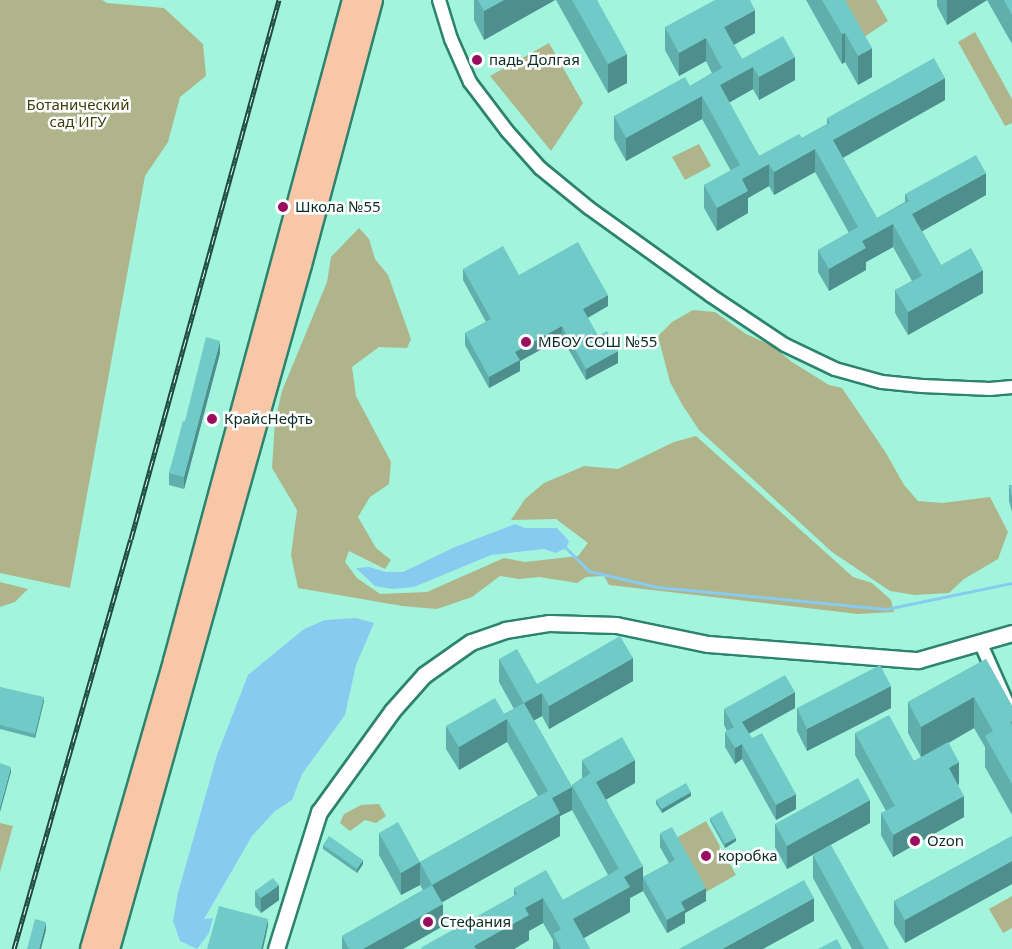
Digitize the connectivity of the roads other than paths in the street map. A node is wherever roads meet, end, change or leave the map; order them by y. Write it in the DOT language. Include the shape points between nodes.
graph roads {
  1 [pos="353,0"];
  2 [pos="372,0"];
  3 [pos="439,0"];
  4 [pos="1012,387"];
  5 [pos="1012,633"];
  6 [pos="980,642"];
  7 [pos="1012,714"];
  8 [pos="91,949"];
  9 [pos="109,949"];
  10 [pos="276,949"];
  1 -- 8 [label="main road" via="174,661"];
  2 -- 9 [label="main road"];
  3 -- 4 [label="street" via="470,82 540,168 710,295 785,345 835,369 882,382 922,387"];
  5 -- 6 [label="street"];
  6 -- 7 [label="street"];
  6 -- 10 [label="street" via="918,660 892,660 708,644 616,625 549,623 505,630 471,642 424,675 392,711 319,812"];
}
